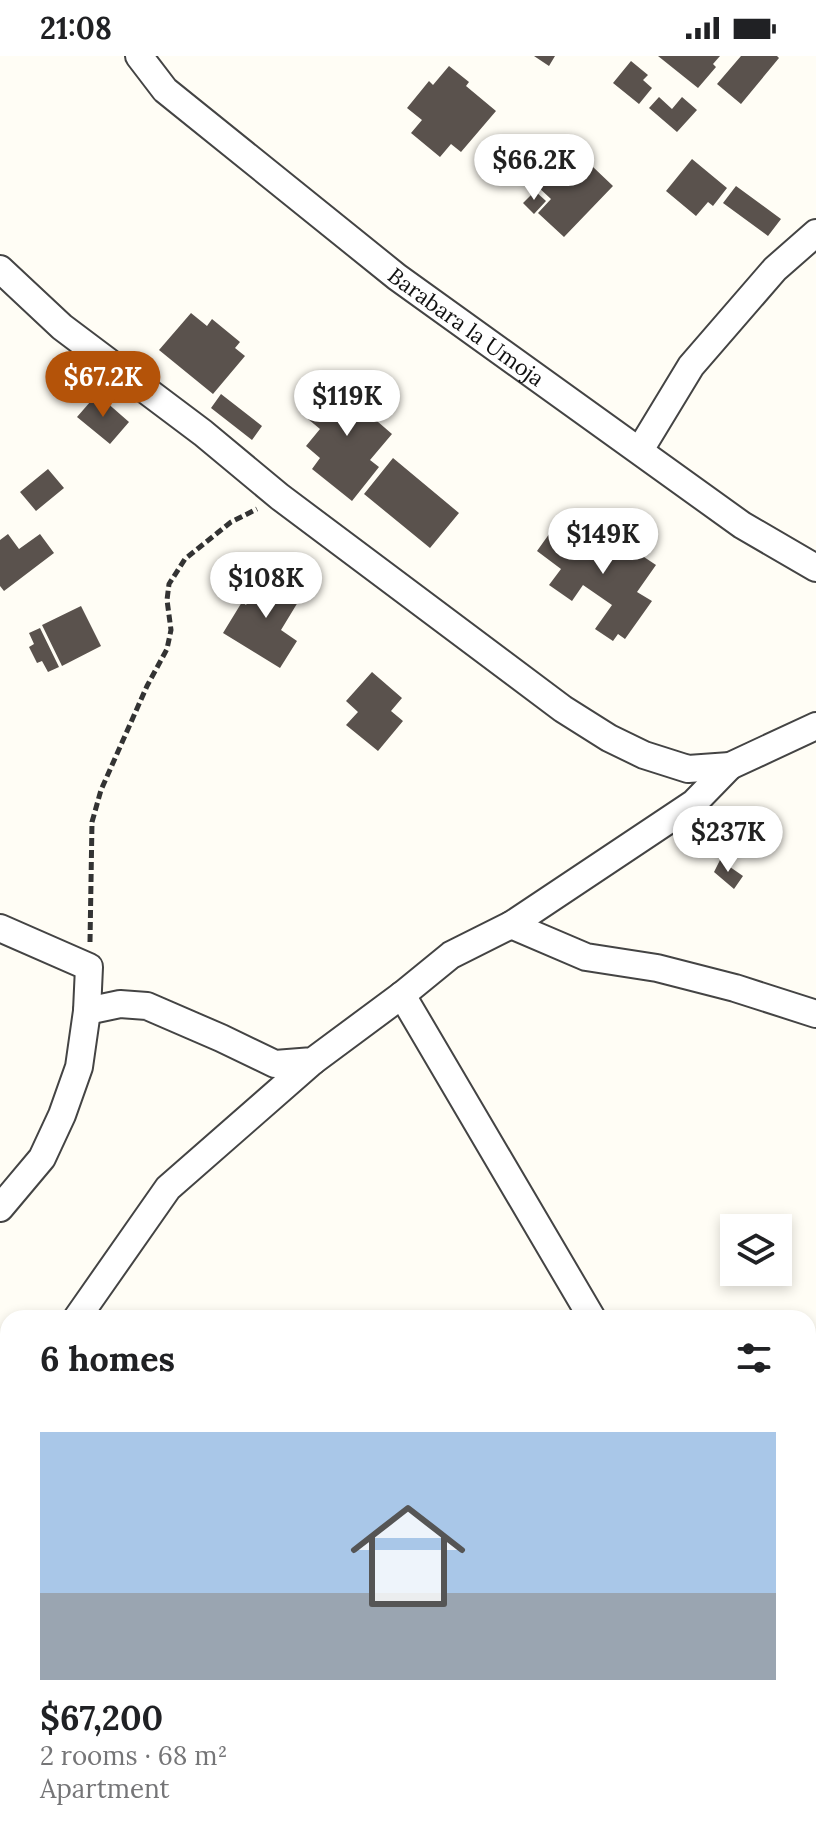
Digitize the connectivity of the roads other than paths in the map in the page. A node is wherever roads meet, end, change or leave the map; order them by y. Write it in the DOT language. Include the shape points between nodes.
graph roads {
  1 [pos="139,56"];
  2 [pos="816,233"];
  3 [pos="0,269"];
  4 [pos="640,450"];
  5 [pos="816,568"];
  6 [pos="816,726"];
  7 [pos="730,766"];
  8 [pos="511,925"];
  9 [pos="0,928"];
  10 [pos="402,995"];
  11 [pos="87,1011"];
  12 [pos="816,1014"];
  13 [pos="313,1061"];
  14 [pos="0,1208"];
  15 [pos="83,1310"];
  16 [pos="587,1310"];
  1 -- 4 [label="street, Barabara la Umoja" via="165,90 397,277"];
  2 -- 4 [label="street" via="775,269 691,366"];
  3 -- 7 [label="street" via="62,327 563,709 644,755 688,769"];
  4 -- 5 [label="street, Barabara la Umoja" via="742,525"];
  6 -- 7 [label="street"];
  7 -- 8 [label="street" via="694,803"];
  8 -- 10 [label="street" via="451,955"];
  8 -- 12 [label="street" via="586,957 657,968"];
  9 -- 11 [label="street" via="89,967"];
  10 -- 13 [label="street"];
  10 -- 16 [label="street"];
  11 -- 13 [label="street" via="120,1004 147,1006 275,1064"];
  11 -- 14 [label="street" via="79,1067 62,1115 42,1158"];
  13 -- 15 [label="street" via="168,1188"];
}
